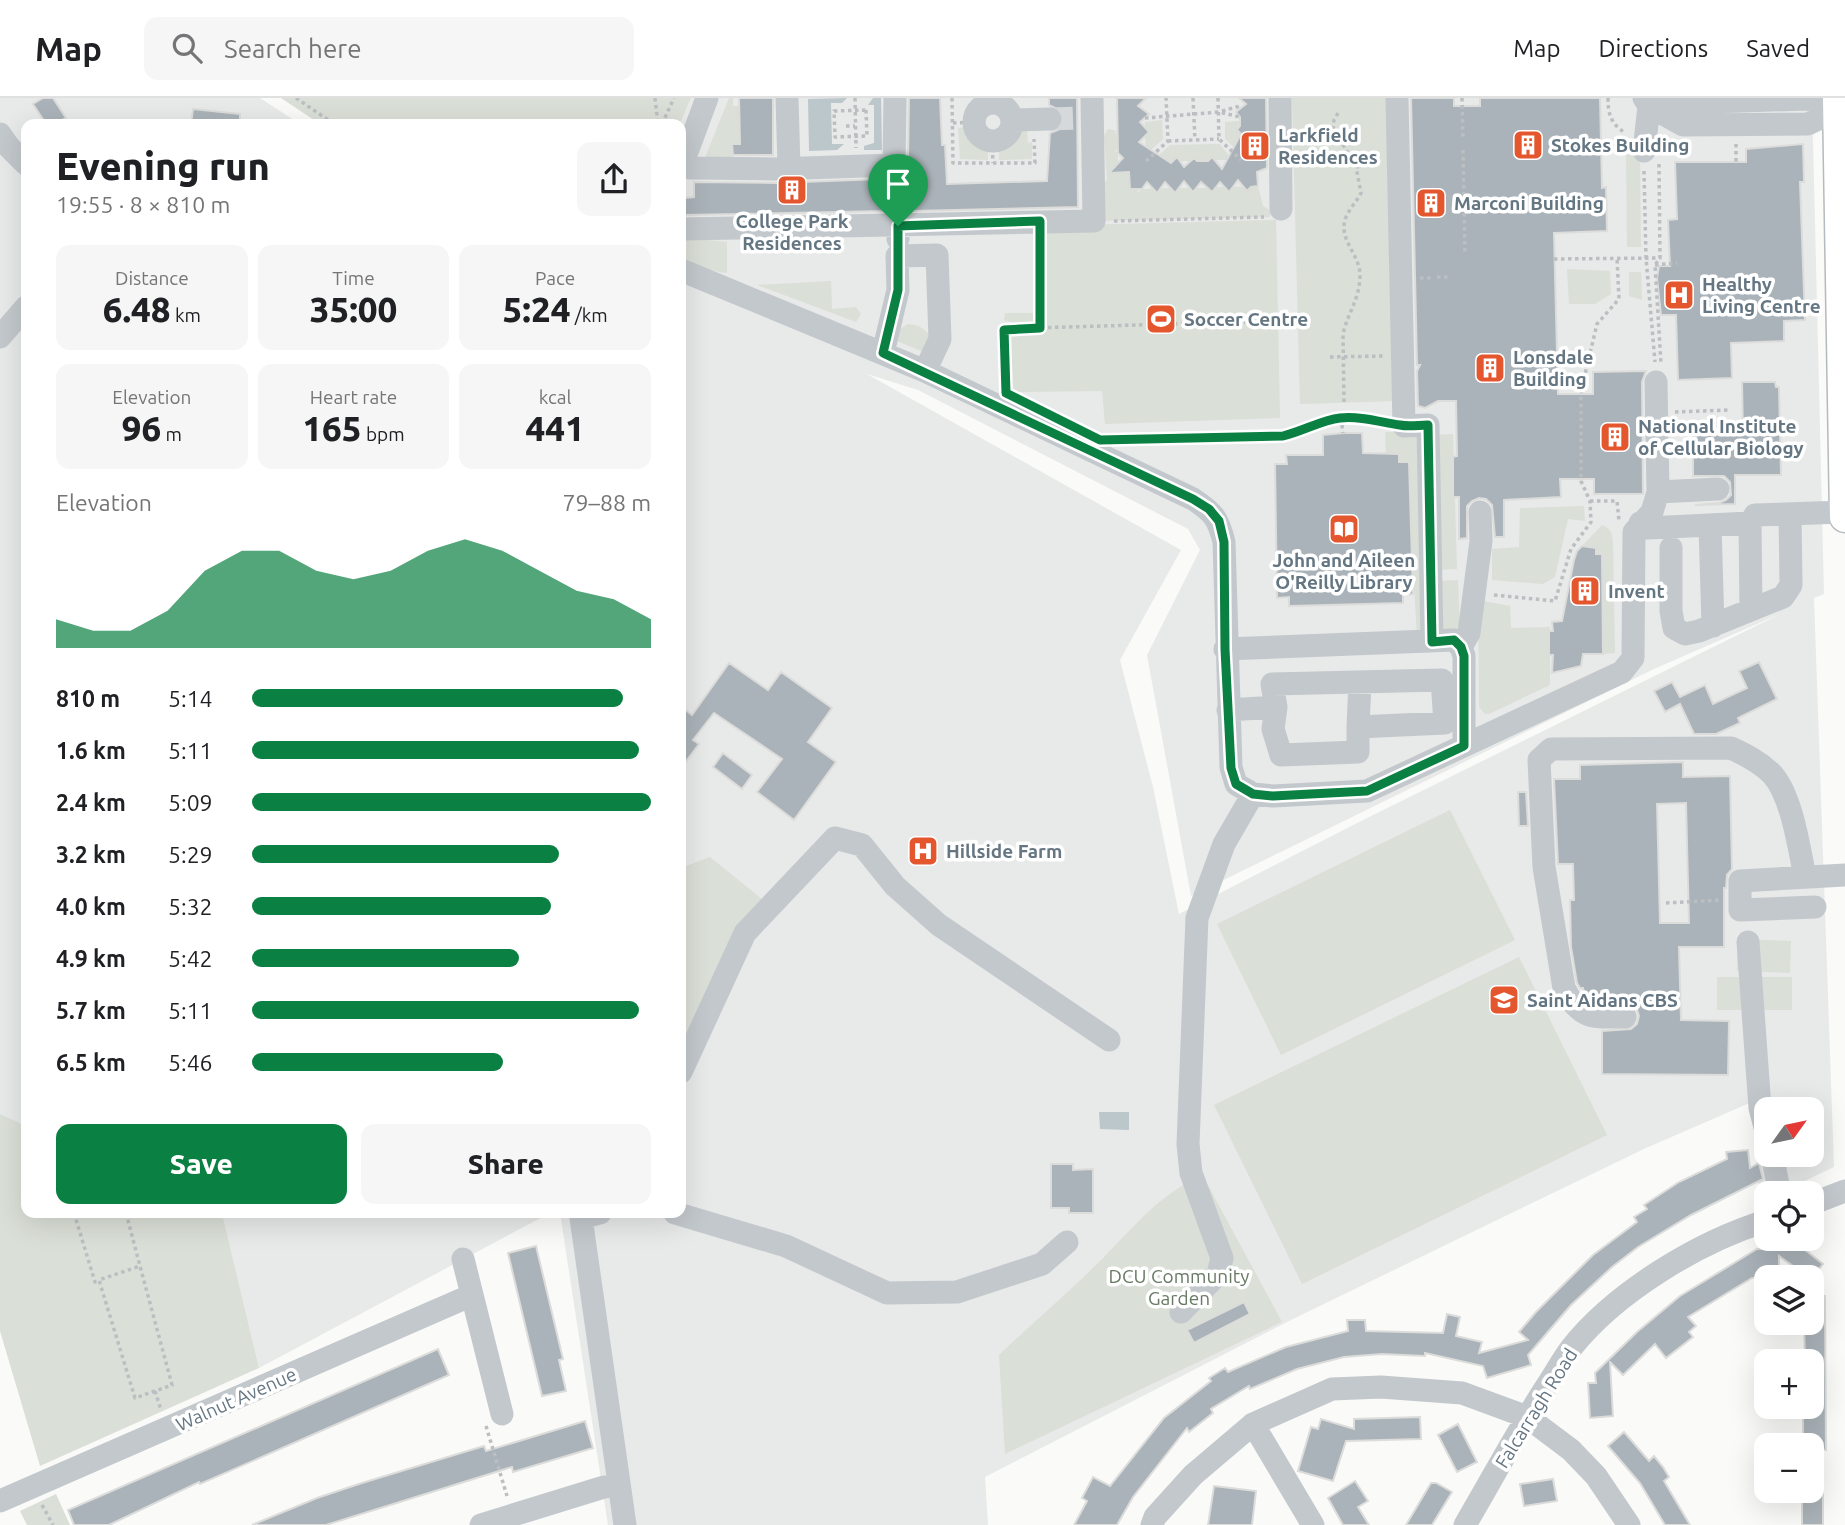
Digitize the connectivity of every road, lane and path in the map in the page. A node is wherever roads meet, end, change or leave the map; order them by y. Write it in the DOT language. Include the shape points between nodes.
graph roads {
  1 [pos="296,98"];
  2 [pos="655,98"];
  3 [pos="674,98"];
  4 [pos="707,98"];
  5 [pos="787,98"];
  6 [pos="855,98"];
  7 [pos="895,98"];
  8 [pos="952,98"];
  9 [pos="1166,98"];
  10 [pos="1193,98"];
  11 [pos="1218,98"];
  12 [pos="1280,98"];
  13 [pos="1397,98"];
  14 [pos="1462,98"];
  15 [pos="1608,98"];
  16 [pos="994,100"];
  17 [pos="1646,102"];
  18 [pos="1841,105"];
  19 [pos="1240,106"];
  20 [pos="855,110"];
  21 [pos="1087,111"];
  22 [pos="1219,113"];
  23 [pos="1338,113"];
  24 [pos="1194,114"];
  25 [pos="1600,114"];
  26 [pos="1608,114"];
  27 [pos="1166,116"];
  28 [pos="1469,116"];
  29 [pos="1240,117"];
  30 [pos="1463,117"];
  31 [pos="1145,118"];
  32 [pos="327,119"];
  33 [pos="659,119"];
  34 [pos="663,119"];
  35 [pos="1050,119"];
  36 [pos="1013,120"];
  37 [pos="964,123"];
  38 [pos="861,124"];
  39 [pos="855,125"];
  40 [pos="846,126"];
  41 [pos="0,134"];
  42 [pos="856,137"];
  43 [pos="1219,139"];
  44 [pos="1195,140"];
  45 [pos="1463,140"];
  46 [pos="1168,141"];
  47 [pos="1736,144"];
  48 [pos="1644,147"];
  49 [pos="1463,150"];
  50 [pos="993,152"];
  51 [pos="1398,158"];
  52 [pos="21,159"];
  53 [pos="1241,160"];
  54 [pos="1146,161"];
  55 [pos="1736,162"];
  56 [pos="1035,163"];
  57 [pos="686,165"];
  58 [pos="856,165"];
  59 [pos="894,165"];
  60 [pos="1356,167"];
  61 [pos="686,168"];
  62 [pos="789,168"];
  63 [pos="1275,213"];
  64 [pos="1040,221"];
  65 [pos="1094,221"];
  66 [pos="898,226"];
  67 [pos="686,229"];
  68 [pos="1465,254"];
  69 [pos="897,256"];
  70 [pos="1617,258"];
  71 [pos="1646,258"];
  72 [pos="1660,258"];
  73 [pos="1554,259"];
  74 [pos="1677,263"];
  75 [pos="1655,265"];
  76 [pos="686,272"];
  77 [pos="1437,277"];
  78 [pos="1451,277"];
  79 [pos="21,313"];
  80 [pos="1274,321"];
  81 [pos="1040,328"];
  82 [pos="0,337"];
  83 [pos="883,353"];
  84 [pos="1402,355"];
  85 [pos="1330,357"];
  86 [pos="1344,357"];
  87 [pos="925,371"];
  88 [pos="1659,377"];
  89 [pos="1006,393"];
  90 [pos="1344,402"];
  91 [pos="1729,410"];
  92 [pos="1664,413"];
  93 [pos="1341,418"];
  94 [pos="1404,426"];
  95 [pos="1343,433"];
  96 [pos="1106,440"];
  97 [pos="1718,489"];
  98 [pos="1658,492"];
  99 [pos="1480,512"];
  100 [pos="1790,514"];
  101 [pos="1845,514"];
  102 [pos="1640,523"];
  103 [pos="1750,523"];
  104 [pos="1710,525"];
  105 [pos="1671,548"];
  106 [pos="1485,594"];
  107 [pos="1751,610"];
  108 [pos="1713,626"];
  109 [pos="1432,642"];
  110 [pos="1461,647"];
  111 [pos="1225,649"];
  112 [pos="1360,682"];
  113 [pos="1276,707"];
  114 [pos="1228,709"];
  115 [pos="1358,727"];
  116 [pos="1464,746"];
  117 [pos="1253,794"];
  118 [pos="1845,875"];
  119 [pos="1805,877"];
  120 [pos="1740,898"];
  121 [pos="1666,903"];
  122 [pos="1815,907"];
  123 [pos="1748,942"];
  124 [pos="1625,1017"];
  125 [pos="1110,1040"];
  126 [pos="686,1061"];
  127 [pos="1759,1097"];
  128 [pos="1845,1191"];
  129 [pos="1824,1200"];
  130 [pos="686,1216"];
  131 [pos="76,1218"];
  132 [pos="127,1218"];
  133 [pos="587,1218"];
  134 [pos="1754,1225"];
  135 [pos="1067,1242"];
  136 [pos="463,1259"];
  137 [pos="140,1266"];
  138 [pos="99,1280"];
  139 [pos="472,1295"];
  140 [pos="1181,1312"];
  141 [pos="155,1391"];
  142 [pos="162,1412"];
  143 [pos="493,1417"];
  144 [pos="1527,1417"];
  145 [pos="1253,1424"];
  146 [pos="604,1487"];
  147 [pos="39,1500"];
  148 [pos="0,1501"];
  149 [pos="515,1513"];
  150 [pos="52,1525"];
  151 [pos="481,1525"];
  152 [pos="625,1525"];
  153 [pos="1152,1525"];
  154 [pos="1312,1525"];
  155 [pos="1465,1525"];
  156 [pos="1629,1525"];
  1 -- 32 [label="path"];
  2 -- 33 [label="path"];
  3 -- 34 [label="path"];
  4 -- 57 [label="street"];
  5 -- 62 [label="street"];
  6 -- 20 [label="path"];
  7 -- 59 [label="street"];
  8 -- 37 [label="path"];
  9 -- 27 [label="path"];
  10 -- 24 [label="path"];
  11 -- 22 [label="path"];
  12 -- 63 [label="street"];
  13 -- 51 [label="street"];
  14 -- 30 [label="path"];
  15 -- 26 [label="path"];
  16 -- 36 [label="street" via="1009,110"];
  16 -- 37 [label="street"];
  17 -- 18 [label="street" via="1683,125 1808,124"];
  17 -- 48 [label="street"];
  18 -- 101 [label="main road"];
  19 -- 22 [label="path"];
  20 -- 39 [label="path"];
  20 -- 42 [label="path" via="866,110 867,136"];
  20 -- 42 [label="path" via="834,111 835,137"];
  21 -- 65 [label="street"];
  22 -- 24 [label="path"];
  22 -- 29 [label="path"];
  22 -- 43 [label="path"];
  23 -- 60 [label="path" via="1333,127"];
  24 -- 27 [label="path"];
  24 -- 44 [label="path"];
  25 -- 26 [label="path"];
  26 -- 48 [label="path" via="1617,129"];
  27 -- 31 [label="path"];
  27 -- 46 [label="path"];
  28 -- 30 [label="path"];
  30 -- 45 [label="path"];
  35 -- 36 [label="street"];
  36 -- 50 [label="street"];
  37 -- 50 [label="street"];
  37 -- 50 [label="path" via="953,163"];
  38 -- 39 [label="path"];
  39 -- 40 [label="path"];
  39 -- 42 [label="path"];
  41 -- 52 [label="street"];
  42 -- 58 [label="path"];
  43 -- 44 [label="path"];
  43 -- 53 [label="path"];
  44 -- 46 [label="path"];
  46 -- 54 [label="path"];
  47 -- 55 [label="path"];
  48 -- 71 [label="path"];
  48 -- 72 [label="path" via="1660,148"];
  49 -- 68 [label="path"];
  50 -- 56 [label="path"];
  51 -- 60 [label="path"];
  51 -- 84 [label="street"];
  58 -- 59 [label="street"];
  58 -- 62 [label="street"];
  59 -- 66 [label="street"];
  60 -- 86 [label="path" via="1361,193 1344,227 1358,264 1359,289 1343,334"];
  61 -- 62 [label="street"];
  63 -- 65 [label="path"];
  64 -- 65 [label="street"];
  64 -- 66 [label="street"];
  64 -- 81 [label="path"];
  66 -- 67 [label="street"];
  66 -- 69 [label="street"];
  69 -- 83 [label="street" via="898,290"];
  69 -- 87 [label="street" via="937,255 940,339"];
  70 -- 71 [label="path"];
  70 -- 73 [label="path"];
  70 -- 106 [label="path" via="1619,299 1597,324 1581,391 1581,481 1590,501 1591,522 1571,549 1555,601"];
  71 -- 72 [label="path"];
  71 -- 88 [label="path"];
  72 -- 75 [label="path"];
  74 -- 75 [label="path"];
  75 -- 88 [label="path"];
  76 -- 83 [label="street"];
  77 -- 78 [label="path"];
  79 -- 82 [label="street"];
  80 -- 81 [label="path"];
  81 -- 89 [label="path" via="1001,330"];
  83 -- 87 [label="street"];
  84 -- 86 [label="path"];
  84 -- 94 [label="street"];
  85 -- 86 [label="path"];
  86 -- 90 [label="path"];
  87 -- 111 [label="street" via="1209,509 1219,521 1224,542"];
  88 -- 98 [label="street"];
  91 -- 92 [label="path"];
  93 -- 94 [label="path"];
  93 -- 95 [label="path"];
  93 -- 96 [label="path" via="1283,436"];
  94 -- 109 [label="street" via="1428,425"];
  97 -- 98 [label="street"];
  98 -- 102 [label="street" via="1652,512"];
  99 -- 110 [label="street" via="1481,541 1469,633"];
  100 -- 101 [label="street"];
  100 -- 103 [label="street" via="1755,515"];
  100 -- 107 [label="street" via="1791,586 1783,597"];
  102 -- 104 [label="street" via="1648,528"];
  102 -- 116 [label="street" via="1634,532 1633,658 1622,672"];
  103 -- 104 [label="street"];
  103 -- 107 [label="street"];
  104 -- 108 [label="street"];
  105 -- 108 [label="street" via="1674,628 1685,634"];
  107 -- 108 [label="street"];
  109 -- 110 [label="street" via="1454,640"];
  109 -- 111 [label="street"];
  110 -- 116 [label="street"];
  111 -- 114 [label="street"];
  112 -- 113 [label="street" via="1272,684"];
  112 -- 115 [label="street"];
  112 -- 115 [label="street" via="1442,680 1445,723"];
  113 -- 114 [label="street"];
  113 -- 115 [label="street" via="1273,729 1281,755 1358,752"];
  114 -- 117 [label="street" via="1231,768 1236,784"];
  116 -- 117 [label="street" via="1367,791"];
  117 -- 140 [label="street" via="1224,844 1197,918 1188,1144 1191,1173 1222,1258 1218,1274"];
  118 -- 119 [label="street"];
  119 -- 120 [label="street" via="1740,881"];
  119 -- 124 [label="street" via="1785,798 1773,776 1753,758 1731,748 1551,749 1539,760 1544,867 1564,988 1573,1005 1590,1016"];
  120 -- 121 [label="path"];
  120 -- 122 [label="street" via="1740,910"];
  123 -- 127 [label="street"];
  125 -- 126 [label="street" via="939,925 895,886 862,845 835,838 746,933"];
  128 -- 129 [label="street"];
  130 -- 135 [label="street" via="786,1246 887,1293 957,1292 1042,1264"];
  131 -- 138 [label="path" via="95,1282"];
  132 -- 137 [label="path"];
  133 -- 152 [label="street"];
  134 -- 144 [label="street, Falcarragh Road" via="1674,1262 1620,1300 1572,1347"];
  136 -- 139 [label="street"];
  137 -- 138 [label="path"];
  137 -- 141 [label="path" via="172,1385"];
  138 -- 141 [label="path" via="135,1398"];
  139 -- 143 [label="street"];
  139 -- 148 [label="street, Walnut Avenue"];
  141 -- 142 [label="path"];
  143 -- 149 [label="path"];
  144 -- 145 [label="street" via="1462,1393 1381,1387 1332,1389"];
  144 -- 155 [label="street, Falcarragh Road"];
  144 -- 156 [label="street" via="1571,1450 1596,1476"];
  145 -- 153 [label="street" via="1193,1475"];
  145 -- 154 [label="street"];
  146 -- 149 [label="street"];
  147 -- 150 [label="path"];
  149 -- 151 [label="street"];
}
